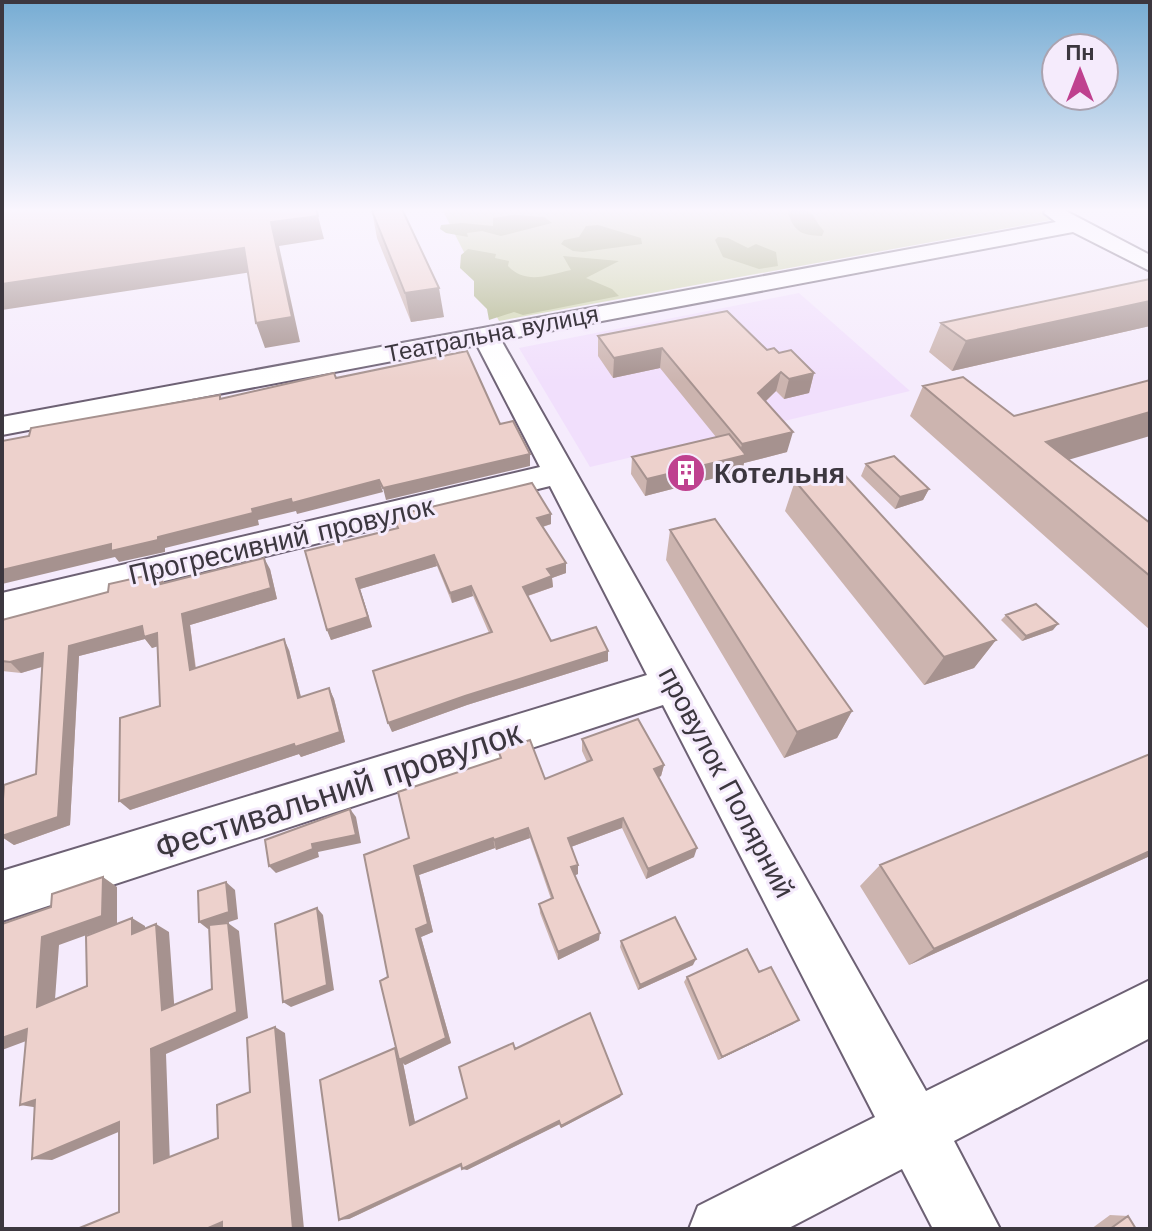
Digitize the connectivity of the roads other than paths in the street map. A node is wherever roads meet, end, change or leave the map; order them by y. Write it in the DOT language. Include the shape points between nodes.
graph roads {
  1 [pos="853,266"];
  2 [pos="485,335"];
  3 [pos="2,426"];
  4 [pos="560,473"];
  5 [pos="2,607"];
  6 [pos="674,684"];
  7 [pos="2,896"];
  8 [pos="1150,1008"];
  9 [pos="915,1129"];
  10 [pos="721,1229"];
  11 [pos="968,1229"];
  1 -- 2 [label="street, Театральна вулиця"];
  2 -- 3 [label="street, Театральна вулиця"];
  2 -- 4 [label="street, провулок Полярний"];
  4 -- 5 [label="street, Прогресивний провулок"];
  4 -- 6 [label="street, провулок Полярний"];
  6 -- 7 [label="street, Фестивальний провулок"];
  6 -- 9 [label="street, провулок Полярний"];
  8 -- 9 [label="street"];
  9 -- 10 [label="street"];
  9 -- 11 [label="street, провулок Полярний"];
}
